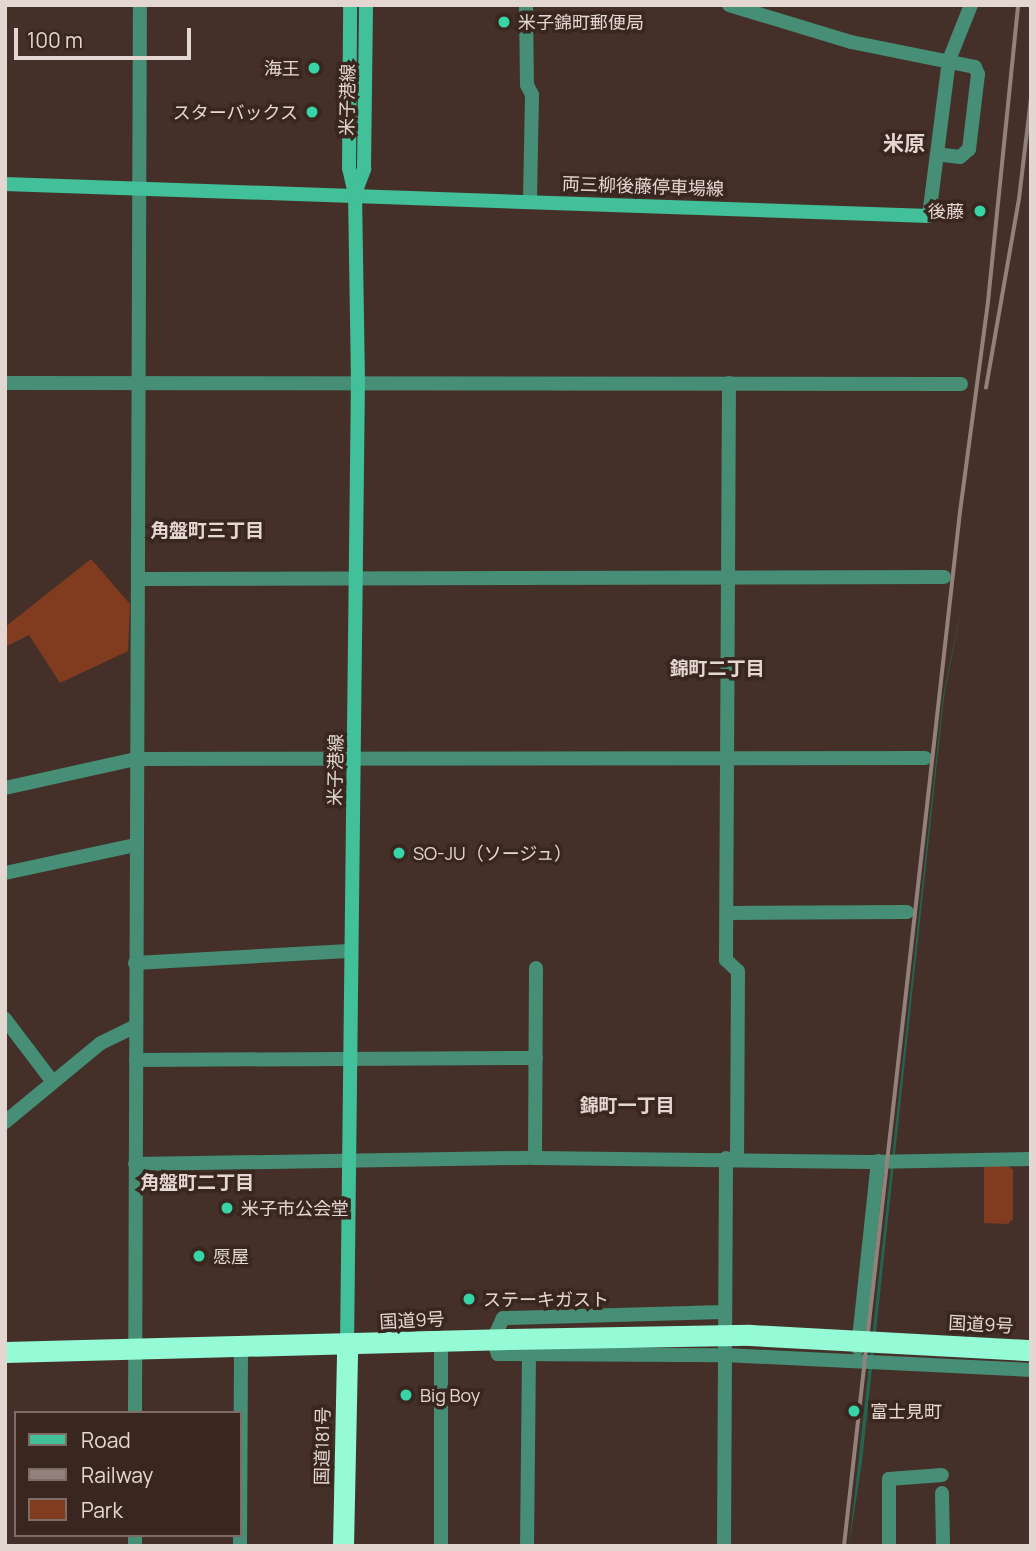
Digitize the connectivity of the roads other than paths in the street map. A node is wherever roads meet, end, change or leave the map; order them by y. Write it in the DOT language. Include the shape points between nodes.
graph roads {
  1 [pos="141,5"];
  2 [pos="350,5"];
  3 [pos="366,5"];
  4 [pos="526,5"];
  5 [pos="729,5"];
  6 [pos="971,5"];
  7 [pos="949,60"];
  8 [pos="937,154"];
  9 [pos="5,184"];
  10 [pos="142,189"];
  11 [pos="355,194"];
  12 [pos="530,202"];
  13 [pos="929,216"];
  14 [pos="5,383"];
  15 [pos="139,383"];
  16 [pos="358,383"];
  17 [pos="729,383"];
  18 [pos="961,384"];
  19 [pos="727,575"];
  20 [pos="356,576"];
  21 [pos="944,577"];
  22 [pos="138,579"];
  23 [pos="355,757"];
  24 [pos="727,757"];
  25 [pos="925,758"];
  26 [pos="136,759"];
  27 [pos="5,788"];
  28 [pos="136,845"];
  29 [pos="5,873"];
  30 [pos="907,912"];
  31 [pos="727,913"];
  32 [pos="349,951"];
  33 [pos="135,963"];
  34 [pos="536,968"];
  35 [pos="5,1019"];
  36 [pos="136,1026"];
  37 [pos="12,1038"];
  38 [pos="536,1058"];
  39 [pos="136,1060"];
  40 [pos="349,1060"];
  41 [pos="52,1081"];
  42 [pos="5,1122"];
  43 [pos="535,1158"];
  44 [pos="350,1159"];
  45 [pos="732,1159"];
  46 [pos="1031,1159"];
  47 [pos="888,1161"];
  48 [pos="135,1164"];
  49 [pos="723,1312"];
  50 [pos="501,1339"];
  51 [pos="441,1342"];
  52 [pos="347,1347"];
  53 [pos="241,1348"];
  54 [pos="135,1350"];
  55 [pos="1031,1350"];
  56 [pos="5,1352"];
  57 [pos="529,1354"];
  58 [pos="725,1355"];
  59 [pos="857,1361"];
  60 [pos="1031,1370"];
  61 [pos="135,1411"];
  62 [pos="241,1411"];
  63 [pos="942,1475"];
  64 [pos="942,1493"];
  65 [pos="343,1546"];
  66 [pos="441,1546"];
  67 [pos="527,1546"];
  68 [pos="724,1546"];
  69 [pos="889,1546"];
  70 [pos="943,1546"];
  1 -- 10 [label="street"];
  2 -- 11 [label="main road, 米子港線" via="349,168"];
  3 -- 11 [label="main road, 米子港線" via="365,169"];
  4 -- 12 [label="street" via="527,85 532,95"];
  5 -- 7 [label="street" via="851,42"];
  6 -- 7 [label="street"];
  7 -- 8 [label="street"];
  7 -- 8 [label="street" via="977,70 969,149 960,157"];
  8 -- 13 [label="street"];
  9 -- 10 [label="main road, 両三柳後藤停車場線"];
  10 -- 11 [label="main road, 両三柳後藤停車場線"];
  10 -- 15 [label="street"];
  11 -- 12 [label="main road, 両三柳後藤停車場線"];
  11 -- 16 [label="main road, 米子港線"];
  12 -- 13 [label="main road, 両三柳後藤停車場線"];
  14 -- 15 [label="street"];
  15 -- 16 [label="street"];
  15 -- 22 [label="street"];
  16 -- 17 [label="street"];
  16 -- 20 [label="main road, 米子港線"];
  17 -- 18 [label="street"];
  17 -- 19 [label="street"];
  19 -- 20 [label="street"];
  19 -- 21 [label="street"];
  19 -- 24 [label="street"];
  20 -- 22 [label="street"];
  20 -- 23 [label="main road, 米子港線"];
  22 -- 26 [label="street"];
  23 -- 24 [label="street"];
  23 -- 26 [label="street"];
  23 -- 32 [label="main road, 米子港線"];
  24 -- 25 [label="street"];
  24 -- 31 [label="street"];
  26 -- 27 [label="street"];
  26 -- 28 [label="street"];
  28 -- 29 [label="street"];
  28 -- 33 [label="street"];
  30 -- 31 [label="street"];
  31 -- 45 [label="street" via="726,960 738,971"];
  32 -- 33 [label="street"];
  32 -- 40 [label="main road, 米子港線"];
  33 -- 36 [label="street"];
  34 -- 38 [label="street"];
  35 -- 37 [label="street"];
  36 -- 39 [label="street"];
  36 -- 41 [label="street" via="101,1043"];
  37 -- 41 [label="street"];
  38 -- 40 [label="street"];
  38 -- 43 [label="street"];
  39 -- 40 [label="street"];
  39 -- 48 [label="street"];
  40 -- 44 [label="main road, 米子港線"];
  41 -- 42 [label="street"];
  43 -- 44 [label="street"];
  43 -- 45 [label="street"];
  44 -- 48 [label="street"];
  44 -- 52 [label="main road, 米子港線"];
  45 -- 47 [label="street"];
  45 -- 49 [label="street"];
  46 -- 47 [label="street"];
  47 -- 59 [label="street"];
  48 -- 54 [label="street"];
  49 -- 50 [label="street" via="503,1318"];
  49 -- 58 [label="street"];
  50 -- 51 [label="highway, 国道9号"];
  50 -- 55 [label="highway, 国道9号, bridge" via="750,1335"];
  50 -- 57 [label="street" via="498,1354"];
  51 -- 52 [label="highway, 国道9号"];
  51 -- 66 [label="street"];
  52 -- 53 [label="highway, 国道9号"];
  52 -- 65 [label="highway, 国道181号"];
  53 -- 54 [label="highway, 国道9号"];
  53 -- 62 [label="street"];
  54 -- 56 [label="highway, 国道9号"];
  54 -- 61 [label="street"];
  57 -- 58 [label="street"];
  57 -- 67 [label="street"];
  58 -- 59 [label="street"];
  58 -- 68 [label="street"];
  59 -- 60 [label="street"];
  63 -- 69 [label="street" via="889,1479"];
  64 -- 70 [label="street"];
}
